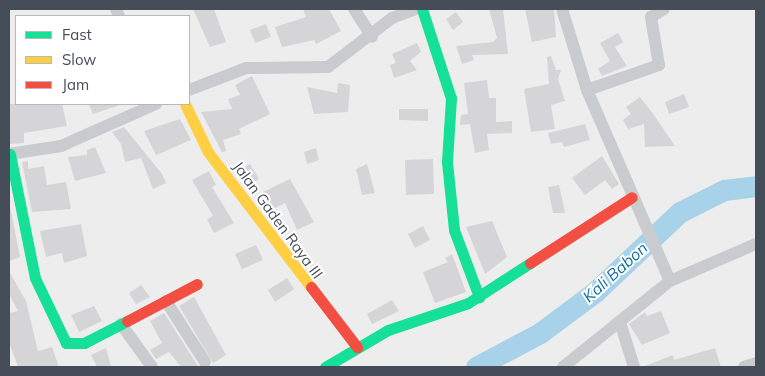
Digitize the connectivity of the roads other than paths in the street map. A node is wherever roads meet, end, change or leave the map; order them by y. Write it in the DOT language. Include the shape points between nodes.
graph roads {
  1 [pos="354,9"];
  2 [pos="416,9"];
  3 [pos="422,9"];
  4 [pos="562,9"];
  5 [pos="664,9"];
  6 [pos="372,37"];
  7 [pos="190,90"];
  8 [pos="587,90"];
  9 [pos="154,105"];
  10 [pos="185,105"];
  11 [pos="9,154"];
  12 [pos="632,196"];
  13 [pos="756,244"];
  14 [pos="667,277"];
  15 [pos="197,284"];
  16 [pos="479,297"];
  17 [pos="166,301"];
  18 [pos="620,322"];
  19 [pos="121,324"];
  20 [pos="357,347"];
  21 [pos="205,362"];
  22 [pos="756,363"];
  23 [pos="152,367"];
  24 [pos="325,367"];
  25 [pos="563,367"];
  26 [pos="634,367"];
  27 [pos="744,367"];
  1 -- 6 [label="street"];
  2 -- 6 [label="street" via="392,18"];
  3 -- 16 [label="street" via="450,90 447,162 454,230"];
  4 -- 8 [label="street"];
  5 -- 8 [label="street" via="652,17 659,65"];
  6 -- 7 [label="street" via="328,67 246,68"];
  8 -- 12 [label="street"];
  9 -- 11 [label="street" via="60,146"];
  10 -- 20 [label="street, Jalan Gaden Raya III" via="208,152"];
  11 -- 19 [label="street" via="35,278 58,335 74,345"];
  12 -- 14 [label="street"];
  12 -- 16 [label="street"];
  13 -- 14 [label="street"];
  14 -- 18 [label="street"];
  15 -- 17 [label="street"];
  16 -- 20 [label="street" via="388,330"];
  17 -- 19 [label="street"];
  17 -- 21 [label="street"];
  18 -- 25 [label="street"];
  18 -- 26 [label="street"];
  19 -- 23 [label="street"];
  20 -- 24 [label="street"];
  22 -- 27 [label="street"];
}
